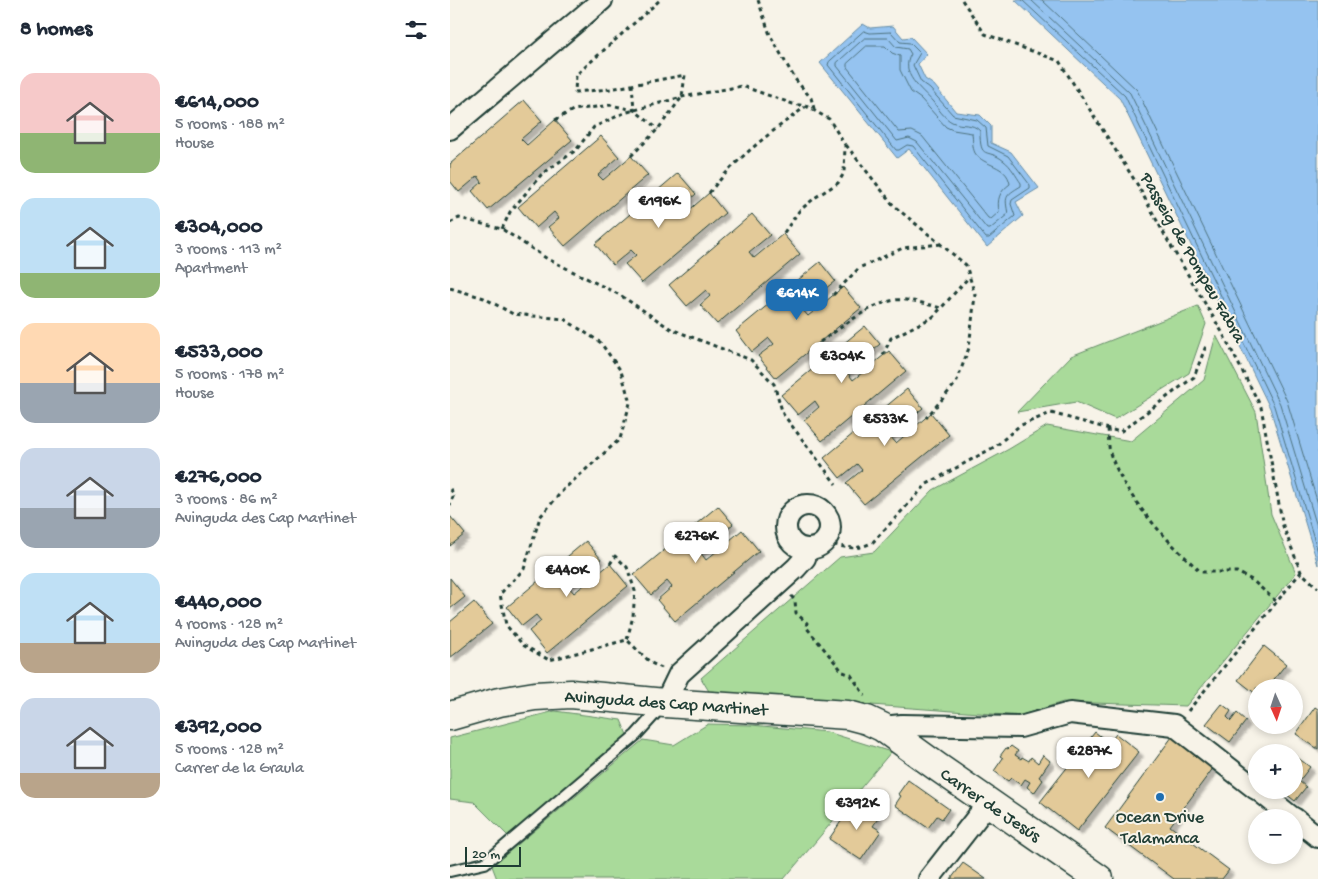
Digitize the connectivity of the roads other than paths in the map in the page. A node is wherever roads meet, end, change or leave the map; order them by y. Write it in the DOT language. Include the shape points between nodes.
graph roads {
  1 [pos="602,0"];
  2 [pos="450,130"];
  3 [pos="817,545"];
  4 [pos="665,703"];
  5 [pos="450,716"];
  6 [pos="876,724"];
  7 [pos="1248,782"];
  8 [pos="1269,799"];
  9 [pos="989,802"];
  10 [pos="1282,809"];
  11 [pos="1303,826"];
  12 [pos="1318,837"];
  13 [pos="450,871"];
  14 [pos="929,879"];
  15 [pos="1099,879"];
  1 -- 2 [label="street"];
  3 -- 4 [label="street" via="679,674"];
  4 -- 5 [label="street, Avinguda des Cap Martinet" via="571,694 535,696"];
  4 -- 6 [label="street, Avinguda des Cap Martinet" via="821,712 848,715"];
  4 -- 13 [label="lane" via="636,735 485,863"];
  6 -- 7 [label="street" via="1020,727 1070,714 1174,725"];
  6 -- 9 [label="street, Carrer de Jesús"];
  8 -- 10 [label="street"];
  9 -- 14 [label="street"];
  9 -- 15 [label="street, Carrer de Jesús"];
  11 -- 12 [label="street"];
}
